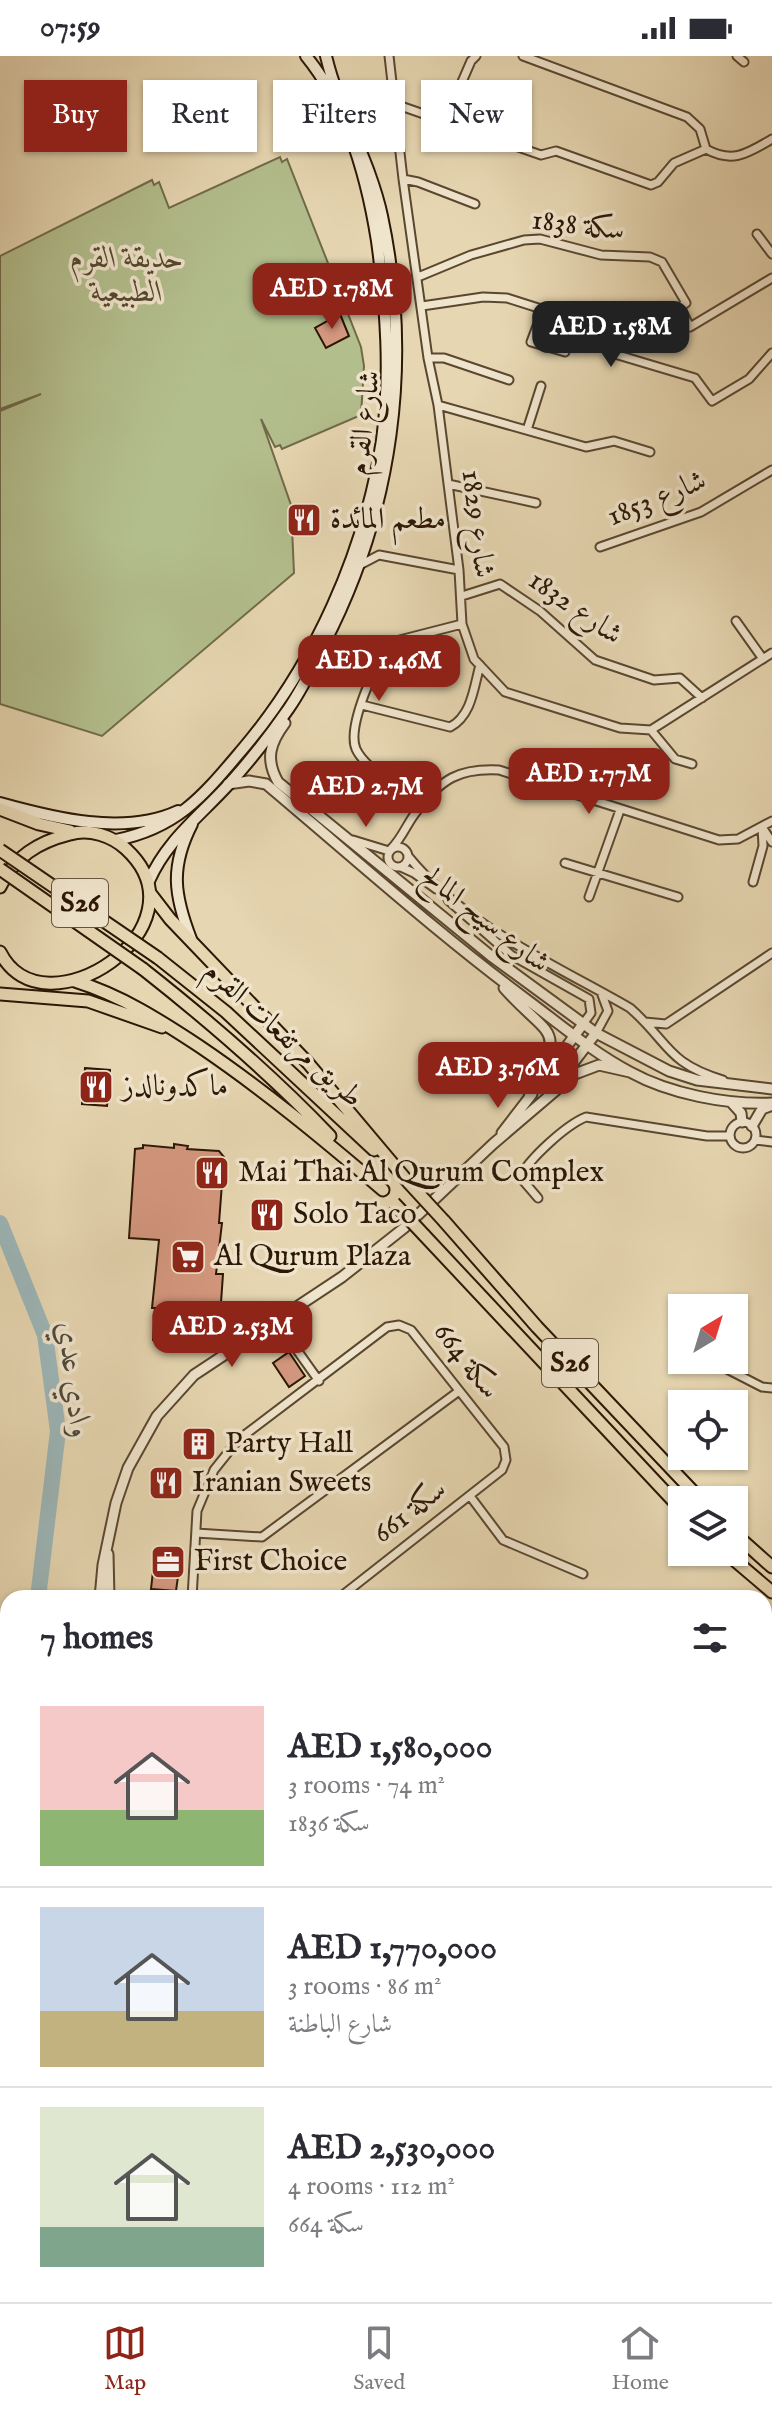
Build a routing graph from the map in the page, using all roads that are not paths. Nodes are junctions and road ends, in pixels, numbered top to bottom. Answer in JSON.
{"nodes":[{"id":1,"x":306,"y":56,"type":"edge"},
{"id":2,"x":326,"y":56,"type":"edge"},
{"id":3,"x":389,"y":56,"type":"edge"},
{"id":4,"x":476,"y":56,"type":"edge"},
{"id":5,"x":523,"y":56,"type":"edge"},
{"id":6,"x":737,"y":56,"type":"edge"},
{"id":7,"x":744,"y":62,"type":"dead end"},
{"id":8,"x":392,"y":80,"type":"edge"},
{"id":9,"x":463,"y":80,"type":"edge"},
{"id":10,"x":772,"y":139,"type":"edge"},
{"id":11,"x":706,"y":149,"type":"junction"},
{"id":12,"x":400,"y":152,"type":"edge"},
{"id":13,"x":532,"y":152,"type":"edge"},
{"id":14,"x":403,"y":179,"type":"junction"},
{"id":15,"x":475,"y":204,"type":"dead end"},
{"id":16,"x":757,"y":234,"type":"dead end"},
{"id":17,"x":772,"y":253,"type":"edge"},
{"id":18,"x":418,"y":277,"type":"junction"},
{"id":19,"x":772,"y":278,"type":"edge"},
{"id":20,"x":422,"y":306,"type":"junction"},
{"id":21,"x":543,"y":310,"type":"junction"},
{"id":22,"x":565,"y":352,"type":"dead end"},
{"id":23,"x":772,"y":353,"type":"edge"},
{"id":24,"x":428,"y":358,"type":"junction"},
{"id":25,"x":509,"y":380,"type":"dead end"},
{"id":26,"x":541,"y":386,"type":"dead end"},
{"id":27,"x":438,"y":405,"type":"junction"},
{"id":28,"x":527,"y":430,"type":"junction"},
{"id":29,"x":650,"y":452,"type":"dead end"},
{"id":30,"x":772,"y":470,"type":"edge"},
{"id":31,"x":448,"y":484,"type":"junction"},
{"id":32,"x":536,"y":503,"type":"dead end"},
{"id":33,"x":369,"y":534,"type":"junction"},
{"id":34,"x":600,"y":547,"type":"dead end"},
{"id":35,"x":379,"y":555,"type":"junction"},
{"id":36,"x":358,"y":566,"type":"junction"},
{"id":37,"x":459,"y":570,"type":"junction"},
{"id":38,"x":462,"y":596,"type":"junction"},
{"id":39,"x":736,"y":621,"type":"dead end"},
{"id":40,"x":462,"y":624,"type":"junction"},
{"id":41,"x":772,"y":653,"type":"edge"},
{"id":42,"x":763,"y":659,"type":"junction"},
{"id":43,"x":480,"y":665,"type":"junction"},
{"id":44,"x":298,"y":695,"type":"junction"},
{"id":45,"x":702,"y":698,"type":"junction"},
{"id":46,"x":362,"y":705,"type":"junction"},
{"id":47,"x":651,"y":730,"type":"junction"},
{"id":48,"x":692,"y":764,"type":"dead end"},
{"id":49,"x":228,"y":784,"type":"junction"},
{"id":50,"x":194,"y":804,"type":"junction"},
{"id":51,"x":422,"y":805,"type":"junction"},
{"id":52,"x":0,"y":806,"type":"edge"},
{"id":53,"x":620,"y":810,"type":"junction"},
{"id":54,"x":196,"y":816,"type":"junction"},
{"id":55,"x":772,"y":821,"type":"edge"},
{"id":56,"x":762,"y":827,"type":"junction"},
{"id":57,"x":335,"y":830,"type":"junction"},
{"id":58,"x":74,"y":832,"type":"junction"},
{"id":59,"x":403,"y":835,"type":"junction"},
{"id":60,"x":116,"y":840,"type":"junction"},
{"id":61,"x":772,"y":842,"type":"edge"},
{"id":62,"x":0,"y":850,"type":"edge"},
{"id":63,"x":390,"y":850,"type":"junction"},
{"id":64,"x":407,"y":853,"type":"junction"},
{"id":65,"x":565,"y":863,"type":"dead end"},
{"id":66,"x":401,"y":867,"type":"junction"},
{"id":67,"x":0,"y":869,"type":"edge"},
{"id":68,"x":597,"y":873,"type":"junction"},
{"id":69,"x":753,"y":882,"type":"dead end"},
{"id":70,"x":0,"y":887,"type":"edge"},
{"id":71,"x":150,"y":887,"type":"junction"},
{"id":72,"x":589,"y":897,"type":"dead end"},
{"id":73,"x":678,"y":897,"type":"dead end"},
{"id":74,"x":191,"y":941,"type":"junction"},
{"id":75,"x":0,"y":952,"type":"edge"},
{"id":76,"x":772,"y":953,"type":"edge"},
{"id":77,"x":489,"y":972,"type":"junction"},
{"id":78,"x":2,"y":973,"type":"dead end"},
{"id":79,"x":18,"y":973,"type":"junction"},
{"id":80,"x":74,"y":980,"type":"junction"},
{"id":81,"x":600,"y":991,"type":"junction"},
{"id":82,"x":0,"y":994,"type":"edge"},
{"id":83,"x":645,"y":1022,"type":"junction"},
{"id":84,"x":583,"y":1024,"type":"junction"},
{"id":85,"x":666,"y":1024,"type":"junction"},
{"id":86,"x":596,"y":1033,"type":"junction"},
{"id":87,"x":574,"y":1036,"type":"junction"},
{"id":88,"x":194,"y":1043,"type":"junction"},
{"id":89,"x":661,"y":1043,"type":"junction"},
{"id":90,"x":588,"y":1045,"type":"junction"},
{"id":91,"x":630,"y":1072,"type":"junction"},
{"id":92,"x":752,"y":1088,"type":"junction"},
{"id":93,"x":772,"y":1089,"type":"edge"},
{"id":94,"x":529,"y":1097,"type":"junction"},
{"id":95,"x":728,"y":1100,"type":"junction"},
{"id":96,"x":772,"y":1104,"type":"edge"},
{"id":97,"x":539,"y":1105,"type":"junction"},
{"id":98,"x":747,"y":1124,"type":"junction"},
{"id":99,"x":730,"y":1136,"type":"junction"},
{"id":100,"x":755,"y":1140,"type":"junction"},
{"id":101,"x":772,"y":1142,"type":"edge"},
{"id":102,"x":493,"y":1144,"type":"junction"},
{"id":103,"x":409,"y":1183,"type":"junction"},
{"id":104,"x":383,"y":1190,"type":"junction"},
{"id":105,"x":538,"y":1198,"type":"dead end"},
{"id":106,"x":277,"y":1322,"type":"junction"},
{"id":107,"x":737,"y":1374,"type":"edge"},
{"id":108,"x":319,"y":1381,"type":"junction"},
{"id":109,"x":772,"y":1388,"type":"edge"},
{"id":110,"x":459,"y":1391,"type":"junction"},
{"id":111,"x":506,"y":1460,"type":"joint"},
{"id":112,"x":688,"y":1486,"type":"edge"},
{"id":113,"x":668,"y":1495,"type":"edge"},
{"id":114,"x":470,"y":1496,"type":"junction"},
{"id":115,"x":196,"y":1533,"type":"junction"},
{"id":116,"x":748,"y":1546,"type":"edge"},
{"id":117,"x":107,"y":1550,"type":"junction"},
{"id":118,"x":741,"y":1566,"type":"edge"},
{"id":119,"x":772,"y":1567,"type":"edge"},
{"id":120,"x":583,"y":1574,"type":"dead end"},
{"id":121,"x":101,"y":1590,"type":"edge"},
{"id":122,"x":109,"y":1590,"type":"edge"},
{"id":123,"x":192,"y":1590,"type":"edge"},
{"id":124,"x":349,"y":1590,"type":"edge"},
{"id":125,"x":770,"y":1590,"type":"edge"}],
"edges":[{"from":1,"to":50,"type":"main road","name":"شارع القرم"},
{"from":2,"to":33,"type":"main road","name":"شارع القرم"},
{"from":3,"to":8,"type":"street","name":"1829 شارع"},
{"from":4,"to":9,"type":"street"},
{"from":5,"to":11,"type":"street"},
{"from":6,"to":7,"type":"street"},
{"from":10,"to":11,"type":"street"},
{"from":11,"to":13,"type":"street"},
{"from":12,"to":14,"type":"street","name":"1829 شارع"},
{"from":14,"to":15,"type":"street"},
{"from":14,"to":18,"type":"street","name":"1829 شارع"},
{"from":16,"to":17,"type":"street"},
{"from":18,"to":19,"type":"street","name":"1838 سكة"},
{"from":18,"to":20,"type":"street","name":"1829 شارع"},
{"from":20,"to":21,"type":"street"},
{"from":20,"to":24,"type":"street","name":"1829 شارع"},
{"from":21,"to":22,"type":"street"},
{"from":21,"to":23,"type":"street"},
{"from":24,"to":25,"type":"street"},
{"from":24,"to":27,"type":"street","name":"1829 شارع"},
{"from":26,"to":28,"type":"street"},
{"from":27,"to":28,"type":"street"},
{"from":27,"to":31,"type":"street","name":"1829 شارع"},
{"from":28,"to":29,"type":"street"},
{"from":30,"to":34,"type":"street","name":"شارع 1853"},
{"from":31,"to":32,"type":"street"},
{"from":31,"to":37,"type":"street","name":"1829 شارع"},
{"from":33,"to":35,"type":"street"},
{"from":33,"to":36,"type":"main road","name":"شارع القرم"},
{"from":35,"to":36,"type":"street"},
{"from":35,"to":37,"type":"street"},
{"from":36,"to":44,"type":"main road","name":"شارع القرم"},
{"from":37,"to":38,"type":"street","name":"1829 شارع"},
{"from":38,"to":40,"type":"street","name":"1829 شارع"},
{"from":38,"to":45,"type":"street","name":"1832 شارع"},
{"from":39,"to":42,"type":"street"},
{"from":40,"to":43,"type":"street","name":"1829 شارع"},
{"from":40,"to":46,"type":"street"},
{"from":41,"to":42,"type":"street"},
{"from":42,"to":45,"type":"street"},
{"from":43,"to":46,"type":"street"},
{"from":43,"to":47,"type":"street","name":"1829 شارع"},
{"from":44,"to":49,"type":"main road","name":"شارع القرم"},
{"from":44,"to":57,"type":"street","name":"شارع سيح المالح"},
{"from":45,"to":47,"type":"street"},
{"from":46,"to":51,"type":"street"},
{"from":47,"to":48,"type":"street"},
{"from":49,"to":54,"type":"main road","name":"شارع القرم"},
{"from":49,"to":77,"type":"street","name":"شارع سيح المالح"},
{"from":50,"to":52,"type":"main road"},
{"from":50,"to":60,"type":"main road","name":"شارع القرم"},
{"from":51,"to":53,"type":"street"},
{"from":51,"to":59,"type":"street"},
{"from":52,"to":58,"type":"main road"},
{"from":53,"to":56,"type":"street"},
{"from":53,"to":68,"type":"street"},
{"from":54,"to":71,"type":"main road","name":"شارع القرم"},
{"from":54,"to":74,"type":"main road"},
{"from":55,"to":56,"type":"street"},
{"from":56,"to":61,"type":"street"},
{"from":56,"to":69,"type":"street"},
{"from":57,"to":63,"type":"street"},
{"from":57,"to":84,"type":"street","name":"شارع سيح المالح"},
{"from":58,"to":60,"type":"main road"},
{"from":58,"to":70,"type":"main road"},
{"from":59,"to":63,"type":"street"},
{"from":59,"to":64,"type":"street"},
{"from":60,"to":71,"type":"main road"},
{"from":62,"to":103,"type":"main road","name":"طريق مرتفعات القرم","number":"S26","bridge":true},
{"from":63,"to":64,"type":"street"},
{"from":63,"to":66,"type":"street"},
{"from":64,"to":66,"type":"street"},
{"from":64,"to":81,"type":"street"},
{"from":65,"to":68,"type":"street"},
{"from":66,"to":84,"type":"street"},
{"from":67,"to":104,"type":"main road","name":"طريق مرتفعات القرم","number":"S26","bridge":true},
{"from":68,"to":72,"type":"street"},
{"from":68,"to":73,"type":"street"},
{"from":71,"to":74,"type":"main road"},
{"from":71,"to":80,"type":"main road"},
{"from":74,"to":103,"type":"main road"},
{"from":75,"to":79,"type":"main road"},
{"from":76,"to":85,"type":"street"},
{"from":77,"to":87,"type":"street","name":"شارع سيح المالح"},
{"from":77,"to":94,"type":"street"},
{"from":78,"to":79,"type":"main road"},
{"from":79,"to":80,"type":"main road"},
{"from":80,"to":88,"type":"main road"},
{"from":81,"to":83,"type":"street"},
{"from":81,"to":86,"type":"street"},
{"from":82,"to":88,"type":"main road"},
{"from":83,"to":85,"type":"street"},
{"from":83,"to":89,"type":"street"},
{"from":84,"to":86,"type":"street","name":"شارع سيح المالح"},
{"from":84,"to":87,"type":"street"},
{"from":85,"to":89,"type":"street"},
{"from":86,"to":90,"type":"street"},
{"from":86,"to":92,"type":"street","name":"شارع سيح المالح"},
{"from":87,"to":90,"type":"street","name":"شارع سيح المالح"},
{"from":87,"to":94,"type":"street"},
{"from":88,"to":104,"type":"main road"},
{"from":89,"to":92,"type":"street"},
{"from":90,"to":91,"type":"street","name":"شارع سيح المالح"},
{"from":90,"to":97,"type":"street"},
{"from":91,"to":95,"type":"street","name":"شارع سيح المالح"},
{"from":91,"to":97,"type":"street"},
{"from":92,"to":93,"type":"street","name":"شارع سيح المالح"},
{"from":94,"to":102,"type":"street"},
{"from":95,"to":96,"type":"street","name":"شارع سيح المالح"},
{"from":95,"to":98,"type":"street"},
{"from":96,"to":98,"type":"street"},
{"from":97,"to":102,"type":"street"},
{"from":98,"to":99,"type":"street"},
{"from":98,"to":100,"type":"street"},
{"from":99,"to":100,"type":"street"},
{"from":99,"to":105,"type":"street"},
{"from":100,"to":101,"type":"street"},
{"from":102,"to":106,"type":"street"},
{"from":103,"to":112,"type":"main road","name":"طريق مرتفعات القرم","number":"S26","bridge":true},
{"from":104,"to":113,"type":"main road","name":"طريق مرتفعات القرم","number":"S26","bridge":true},
{"from":106,"to":108,"type":"street"},
{"from":106,"to":117,"type":"street"},
{"from":107,"to":109,"type":"street"},
{"from":108,"to":110,"type":"street","name":"سكة 664"},
{"from":108,"to":115,"type":"street","name":"سكة 664"},
{"from":110,"to":111,"type":"street","name":"سكة 664"},
{"from":110,"to":115,"type":"street"},
{"from":111,"to":114,"type":"street","name":"سكة 661"},
{"from":114,"to":120,"type":"street"},
{"from":114,"to":124,"type":"street","name":"سكة 661"},
{"from":115,"to":123,"type":"street","name":"سكة 664"},
{"from":116,"to":119,"type":"main road"},
{"from":117,"to":121,"type":"street"},
{"from":117,"to":122,"type":"street"},
{"from":118,"to":125,"type":"main road"}]}
